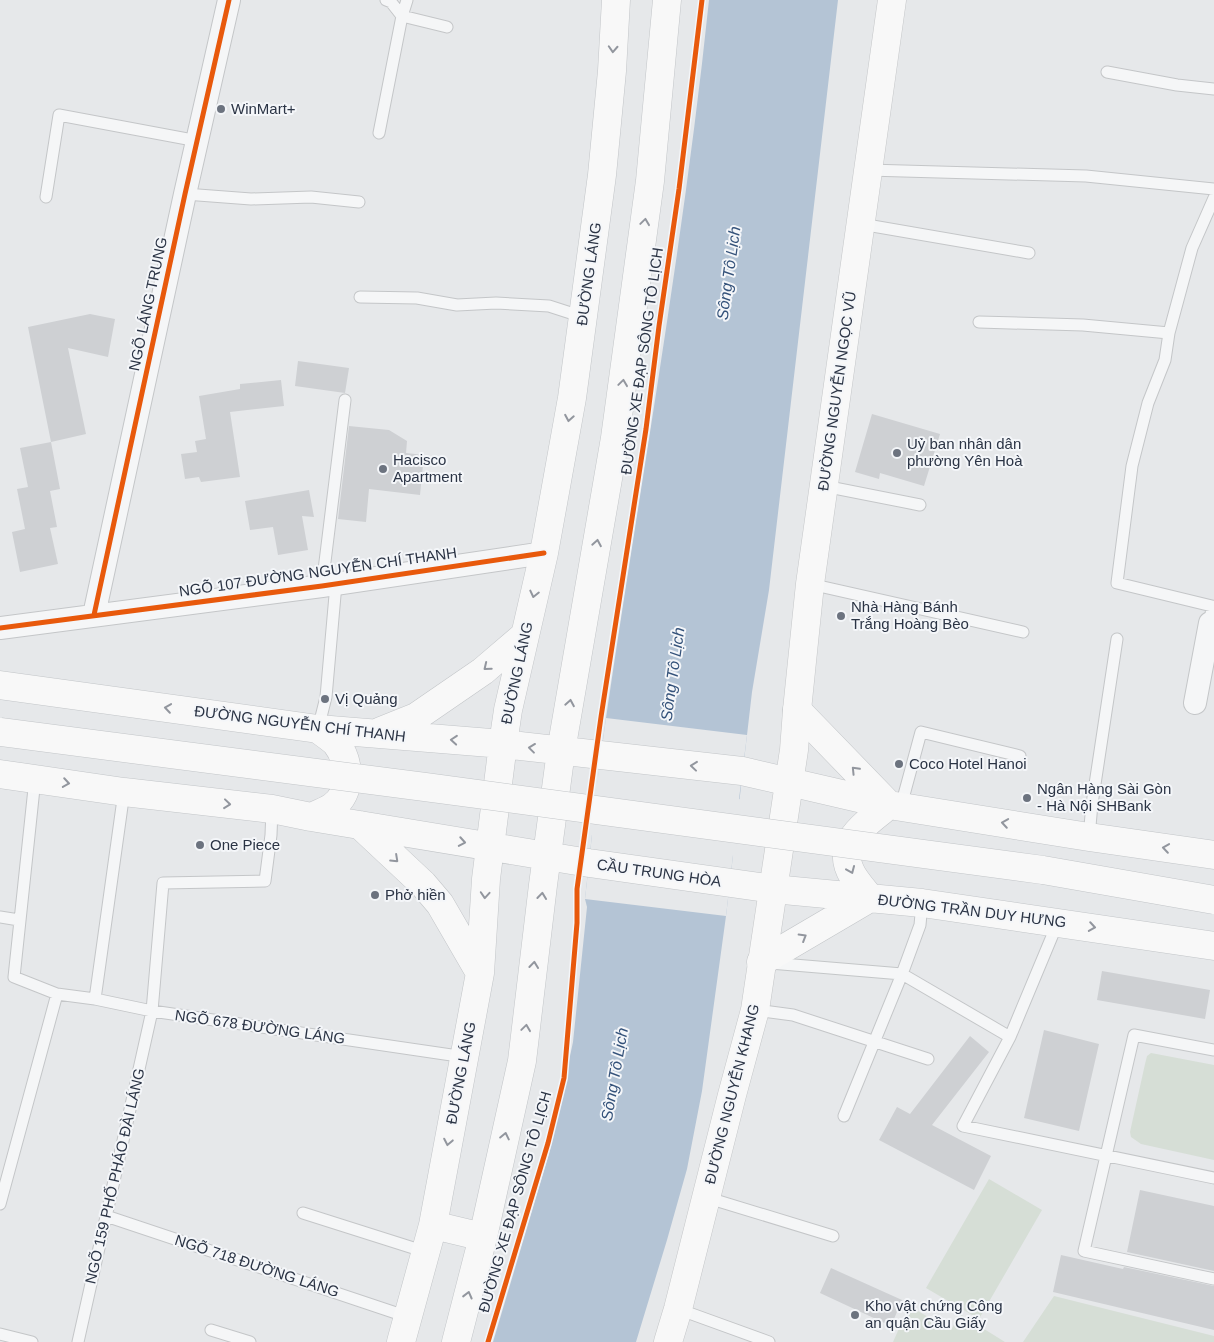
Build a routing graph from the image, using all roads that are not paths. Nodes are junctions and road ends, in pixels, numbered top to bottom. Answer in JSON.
{"nodes":[{"id":1,"x":229,"y":0,"type":"edge"},
{"id":2,"x":386,"y":0,"type":"edge"},
{"id":3,"x":407,"y":0,"type":"edge"},
{"id":4,"x":616,"y":0,"type":"edge"},
{"id":5,"x":668,"y":0,"type":"edge"},
{"id":6,"x":892,"y":0,"type":"edge"},
{"id":7,"x":402,"y":16,"type":"junction"},
{"id":8,"x":447,"y":27,"type":"dead end"},
{"id":9,"x":1107,"y":72,"type":"dead end"},
{"id":10,"x":1214,"y":89,"type":"edge"},
{"id":11,"x":379,"y":133,"type":"dead end"},
{"id":12,"x":198,"y":141,"type":"junction"},
{"id":13,"x":868,"y":170,"type":"junction"},
{"id":14,"x":1214,"y":189,"type":"edge"},
{"id":15,"x":185,"y":194,"type":"junction"},
{"id":16,"x":46,"y":197,"type":"dead end"},
{"id":17,"x":1214,"y":198,"type":"edge"},
{"id":18,"x":359,"y":202,"type":"dead end"},
{"id":19,"x":861,"y":224,"type":"junction"},
{"id":20,"x":1029,"y":253,"type":"dead end"},
{"id":21,"x":360,"y":296,"type":"dead end"},
{"id":22,"x":583,"y":316,"type":"junction"},
{"id":23,"x":979,"y":322,"type":"dead end"},
{"id":24,"x":1169,"y":333,"type":"junction"},
{"id":25,"x":345,"y":400,"type":"dead end"},
{"id":26,"x":824,"y":486,"type":"junction"},
{"id":27,"x":920,"y":505,"type":"dead end"},
{"id":28,"x":544,"y":553,"type":"junction"},
{"id":29,"x":810,"y":584,"type":"junction"},
{"id":30,"x":329,"y":585,"type":"junction"},
{"id":31,"x":94,"y":615,"type":"junction"},
{"id":32,"x":1212,"y":624,"type":"edge"},
{"id":33,"x":0,"y":628,"type":"edge"},
{"id":34,"x":1023,"y":632,"type":"dead end"},
{"id":35,"x":525,"y":636,"type":"junction"},
{"id":36,"x":1116,"y":639,"type":"dead end"},
{"id":37,"x":0,"y":685,"type":"edge"},
{"id":38,"x":1195,"y":703,"type":"dead end"},
{"id":39,"x":796,"y":710,"type":"junction"},
{"id":40,"x":318,"y":728,"type":"junction"},
{"id":41,"x":0,"y":732,"type":"edge"},
{"id":42,"x":373,"y":734,"type":"junction"},
{"id":43,"x":502,"y":744,"type":"junction"},
{"id":44,"x":561,"y":751,"type":"junction"},
{"id":45,"x":1020,"y":756,"type":"dead end"},
{"id":46,"x":0,"y":774,"type":"edge"},
{"id":47,"x":35,"y":779,"type":"junction"},
{"id":48,"x":788,"y":782,"type":"junction"},
{"id":49,"x":124,"y":792,"type":"junction"},
{"id":50,"x":895,"y":806,"type":"junction"},
{"id":51,"x":272,"y":809,"type":"junction"},
{"id":52,"x":311,"y":817,"type":"junction"},
{"id":53,"x":360,"y":825,"type":"junction"},
{"id":54,"x":1089,"y":837,"type":"junction"},
{"id":55,"x":491,"y":847,"type":"junction"},
{"id":56,"x":1214,"y":855,"type":"edge"},
{"id":57,"x":547,"y":856,"type":"junction"},
{"id":58,"x":730,"y":883,"type":"joint"},
{"id":59,"x":773,"y":889,"type":"junction"},
{"id":60,"x":870,"y":898,"type":"junction"},
{"id":61,"x":1214,"y":900,"type":"edge"},
{"id":62,"x":922,"y":903,"type":"junction"},
{"id":63,"x":0,"y":917,"type":"edge"},
{"id":64,"x":19,"y":920,"type":"junction"},
{"id":65,"x":1058,"y":922,"type":"junction"},
{"id":66,"x":1214,"y":946,"type":"edge"},
{"id":67,"x":761,"y":962,"type":"junction"},
{"id":68,"x":480,"y":973,"type":"junction"},
{"id":69,"x":902,"y":974,"type":"junction"},
{"id":70,"x":57,"y":994,"type":"junction"},
{"id":71,"x":95,"y":999,"type":"junction"},
{"id":72,"x":755,"y":1010,"type":"junction"},
{"id":73,"x":152,"y":1011,"type":"junction"},
{"id":74,"x":1010,"y":1037,"type":"junction"},
{"id":75,"x":874,"y":1041,"type":"junction"},
{"id":76,"x":1214,"y":1050,"type":"edge"},
{"id":77,"x":465,"y":1057,"type":"junction"},
{"id":78,"x":928,"y":1058,"type":"dead end"},
{"id":79,"x":844,"y":1116,"type":"dead end"},
{"id":80,"x":1106,"y":1155,"type":"junction"},
{"id":81,"x":1214,"y":1178,"type":"edge"},
{"id":82,"x":705,"y":1197,"type":"junction"},
{"id":83,"x":0,"y":1204,"type":"edge"},
{"id":84,"x":303,"y":1213,"type":"dead end"},
{"id":85,"x":106,"y":1216,"type":"junction"},
{"id":86,"x":432,"y":1225,"type":"junction"},
{"id":87,"x":833,"y":1236,"type":"dead end"},
{"id":88,"x":483,"y":1238,"type":"junction"},
{"id":89,"x":426,"y":1252,"type":"junction"},
{"id":90,"x":1214,"y":1279,"type":"edge"},
{"id":91,"x":678,"y":1309,"type":"junction"},
{"id":92,"x":404,"y":1329,"type":"edge"},
{"id":93,"x":211,"y":1330,"type":"dead end"},
{"id":94,"x":0,"y":1334,"type":"edge"},
{"id":95,"x":32,"y":1342,"type":"edge"},
{"id":96,"x":78,"y":1342,"type":"edge"},
{"id":97,"x":250,"y":1342,"type":"edge"},
{"id":98,"x":456,"y":1342,"type":"edge"},
{"id":99,"x":668,"y":1342,"type":"edge"},
{"id":100,"x":768,"y":1342,"type":"edge"}],
"edges":[{"from":1,"to":12,"type":"street","name":"NGÕ LÁNG TRUNG"},
{"from":2,"to":7,"type":"lane"},
{"from":3,"to":7,"type":"lane"},
{"from":4,"to":22,"type":"main road","name":"ĐƯỜNG LÁNG","one_way":true},
{"from":44,"to":5,"type":"main road","one_way":true},
{"from":6,"to":13,"type":"main road","name":"ĐƯỜNG NGUYỄN NGỌC VŨ"},
{"from":7,"to":8,"type":"lane"},
{"from":7,"to":11,"type":"lane"},
{"from":9,"to":10,"type":"lane"},
{"from":12,"to":15,"type":"street","name":"NGÕ LÁNG TRUNG"},
{"from":12,"to":16,"type":"lane"},
{"from":13,"to":14,"type":"lane"},
{"from":13,"to":19,"type":"main road","name":"ĐƯỜNG NGUYỄN NGỌC VŨ"},
{"from":15,"to":18,"type":"lane"},
{"from":15,"to":31,"type":"street","name":"NGÕ LÁNG TRUNG"},
{"from":17,"to":24,"type":"lane"},
{"from":19,"to":20,"type":"lane"},
{"from":19,"to":26,"type":"main road","name":"ĐƯỜNG NGUYỄN NGỌC VŨ"},
{"from":21,"to":22,"type":"lane"},
{"from":22,"to":28,"type":"main road","name":"ĐƯỜNG LÁNG","one_way":true},
{"from":23,"to":24,"type":"lane"},
{"from":24,"to":32,"type":"lane"},
{"from":25,"to":30,"type":"lane"},
{"from":26,"to":27,"type":"lane"},
{"from":26,"to":29,"type":"main road","name":"ĐƯỜNG NGUYỄN NGỌC VŨ"},
{"from":28,"to":30,"type":"street","name":"NGÕ 107 ĐƯỜNG NGUYỄN CHÍ THANH"},
{"from":28,"to":35,"type":"main road","name":"ĐƯỜNG LÁNG","one_way":true},
{"from":29,"to":34,"type":"lane"},
{"from":29,"to":39,"type":"main road","name":"ĐƯỜNG NGUYỄN NGỌC VŨ"},
{"from":30,"to":31,"type":"street","name":"NGÕ 107 ĐƯỜNG NGUYỄN CHÍ THANH"},
{"from":30,"to":40,"type":"lane"},
{"from":31,"to":33,"type":"street","name":"NGÕ 107 ĐƯỜNG NGUYỄN CHÍ THANH"},
{"from":32,"to":38,"type":"street"},
{"from":35,"to":42,"type":"main road","one_way":true},
{"from":35,"to":43,"type":"main road","name":"ĐƯỜNG LÁNG"},
{"from":36,"to":54,"type":"lane"},
{"from":40,"to":37,"type":"main road","name":"ĐƯỜNG NGUYỄN CHÍ THANH","one_way":true},
{"from":39,"to":48,"type":"main road","name":"ĐƯỜNG NGUYỄN NGỌC VŨ"},
{"from":50,"to":39,"type":"main road","one_way":true},
{"from":40,"to":42,"type":"main road","name":"ĐƯỜNG NGUYỄN CHÍ THANH"},
{"from":40,"to":52,"type":"main road"},
{"from":41,"to":61,"type":"main road","bridge":true},
{"from":43,"to":42,"type":"main road","name":"ĐƯỜNG NGUYỄN CHÍ THANH","one_way":true},
{"from":44,"to":43,"type":"main road","name":"ĐƯỜNG NGUYỄN CHÍ THANH","one_way":true},
{"from":43,"to":55,"type":"main road","name":"ĐƯỜNG LÁNG"},
{"from":48,"to":44,"type":"main road","name":"ĐƯỜNG NGUYỄN CHÍ THANH","one_way":true},
{"from":44,"to":57,"type":"main road"},
{"from":45,"to":50,"type":"lane"},
{"from":46,"to":47,"type":"main road"},
{"from":47,"to":49,"type":"main road","one_way":true},
{"from":47,"to":64,"type":"lane"},
{"from":48,"to":50,"type":"main road"},
{"from":48,"to":59,"type":"main road","name":"ĐƯỜNG NGUYỄN KHANG"},
{"from":49,"to":51,"type":"main road","one_way":true},
{"from":49,"to":71,"type":"lane"},
{"from":54,"to":50,"type":"main road","one_way":true},
{"from":50,"to":60,"type":"main road","one_way":true},
{"from":51,"to":52,"type":"main road"},
{"from":51,"to":73,"type":"lane","name":"NGÕ 159 PHỐ PHÁO ĐÀI LÁNG"},
{"from":52,"to":53,"type":"main road"},
{"from":53,"to":55,"type":"main road","one_way":true},
{"from":53,"to":68,"type":"main road","one_way":true},
{"from":56,"to":54,"type":"main road","one_way":true},
{"from":55,"to":57,"type":"main road"},
{"from":55,"to":68,"type":"main road","name":"ĐƯỜNG LÁNG","one_way":true},
{"from":57,"to":58,"type":"main road","name":"CẦU TRUNG HÒA"},
{"from":88,"to":57,"type":"main road","one_way":true},
{"from":58,"to":59,"type":"main road","name":"ĐƯỜNG TRẦN DUY HƯNG"},
{"from":59,"to":60,"type":"main road","name":"ĐƯỜNG TRẦN DUY HƯNG"},
{"from":59,"to":67,"type":"main road","name":"ĐƯỜNG NGUYỄN KHANG"},
{"from":60,"to":62,"type":"main road","name":"ĐƯỜNG TRẦN DUY HƯNG"},
{"from":67,"to":60,"type":"main road","one_way":true},
{"from":62,"to":65,"type":"main road","name":"ĐƯỜNG TRẦN DUY HƯNG"},
{"from":62,"to":69,"type":"lane"},
{"from":63,"to":64,"type":"lane"},
{"from":64,"to":70,"type":"lane","name":"NGÕ 678 ĐƯỜNG LÁNG"},
{"from":65,"to":66,"type":"main road","name":"ĐƯỜNG TRẦN DUY HƯNG","one_way":true},
{"from":65,"to":74,"type":"lane"},
{"from":67,"to":69,"type":"lane"},
{"from":67,"to":72,"type":"main road","name":"ĐƯỜNG NGUYỄN KHANG"},
{"from":68,"to":77,"type":"main road","name":"ĐƯỜNG LÁNG"},
{"from":69,"to":74,"type":"lane"},
{"from":69,"to":75,"type":"lane"},
{"from":70,"to":71,"type":"lane","name":"NGÕ 678 ĐƯỜNG LÁNG"},
{"from":70,"to":83,"type":"lane"},
{"from":71,"to":73,"type":"lane","name":"NGÕ 678 ĐƯỜNG LÁNG"},
{"from":72,"to":75,"type":"lane"},
{"from":72,"to":82,"type":"main road","name":"ĐƯỜNG NGUYỄN KHANG"},
{"from":73,"to":77,"type":"lane","name":"NGÕ 678 ĐƯỜNG LÁNG"},
{"from":73,"to":85,"type":"lane","name":"NGÕ 159 PHỐ PHÁO ĐÀI LÁNG"},
{"from":74,"to":80,"type":"lane"},
{"from":75,"to":78,"type":"lane"},
{"from":75,"to":79,"type":"lane"},
{"from":76,"to":80,"type":"lane"},
{"from":77,"to":86,"type":"main road","name":"ĐƯỜNG LÁNG","one_way":true},
{"from":80,"to":81,"type":"lane"},
{"from":80,"to":90,"type":"lane"},
{"from":82,"to":87,"type":"lane"},
{"from":82,"to":91,"type":"main road","name":"ĐƯỜNG NGUYỄN KHANG"},
{"from":84,"to":89,"type":"lane"},
{"from":85,"to":92,"type":"lane","name":"NGÕ 718 ĐƯỜNG LÁNG"},
{"from":85,"to":96,"type":"lane","name":"NGÕ 159 PHỐ PHÁO ĐÀI LÁNG"},
{"from":86,"to":88,"type":"main road"},
{"from":86,"to":89,"type":"main road","name":"ĐƯỜNG LÁNG"},
{"from":98,"to":88,"type":"main road","one_way":true},
{"from":89,"to":92,"type":"main road","name":"ĐƯỜNG LÁNG"},
{"from":91,"to":99,"type":"main road","name":"ĐƯỜNG NGUYỄN KHANG"},
{"from":91,"to":100,"type":"lane"},
{"from":93,"to":97,"type":"lane"},
{"from":94,"to":95,"type":"lane"}]}
